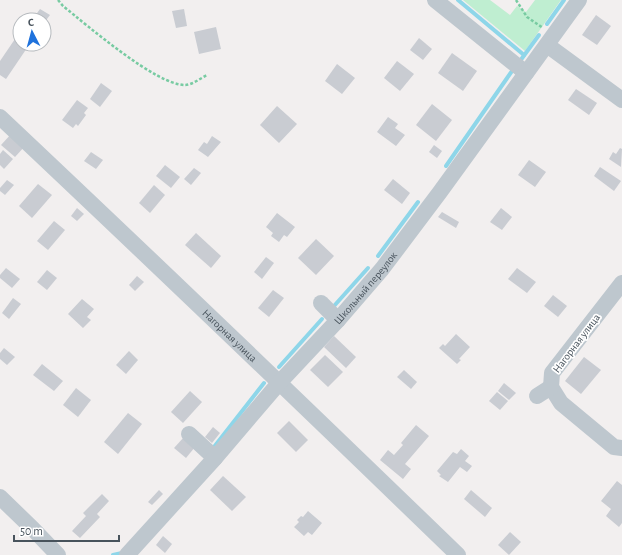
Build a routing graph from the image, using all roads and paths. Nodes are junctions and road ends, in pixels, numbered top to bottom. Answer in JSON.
{"nodes":[{"id":1,"x":58,"y":0,"type":"edge"},
{"id":2,"x":435,"y":0,"type":"edge"},
{"id":3,"x":516,"y":0,"type":"edge"},
{"id":4,"x":580,"y":0,"type":"edge"},
{"id":5,"x":550,"y":40,"type":"junction"},
{"id":6,"x":526,"y":73,"type":"junction"},
{"id":7,"x":207,"y":75,"type":"dead end"},
{"id":8,"x":622,"y":100,"type":"edge"},
{"id":9,"x":0,"y":117,"type":"edge"},
{"id":10,"x":622,"y":283,"type":"edge"},
{"id":11,"x":321,"y":303,"type":"dead end"},
{"id":12,"x":338,"y":320,"type":"junction"},
{"id":13,"x":279,"y":383,"type":"junction"},
{"id":14,"x":551,"y":388,"type":"junction"},
{"id":15,"x":537,"y":396,"type":"dead end"},
{"id":16,"x":189,"y":434,"type":"dead end"},
{"id":17,"x":622,"y":448,"type":"edge"},
{"id":18,"x":215,"y":458,"type":"junction"},
{"id":19,"x":0,"y":497,"type":"edge"},
{"id":20,"x":58,"y":555,"type":"edge"},
{"id":21,"x":127,"y":555,"type":"edge"},
{"id":22,"x":458,"y":555,"type":"edge"}],
"edges":[{"from":1,"to":7,"type":"path"},
{"from":2,"to":6,"type":"street"},
{"from":3,"to":5,"type":"path"},
{"from":4,"to":5,"type":"street","name":"Школьный переулок"},
{"from":5,"to":6,"type":"street","name":"Школьный переулок"},
{"from":5,"to":8,"type":"street"},
{"from":6,"to":12,"type":"street","name":"Школьный переулок"},
{"from":9,"to":13,"type":"street","name":"Нагорная улица"},
{"from":10,"to":14,"type":"street","name":"Нагорная улица"},
{"from":11,"to":12,"type":"street"},
{"from":12,"to":13,"type":"street","name":"Школьный переулок"},
{"from":13,"to":18,"type":"street","name":"Школьный переулок"},
{"from":13,"to":22,"type":"street","name":"Нагорная улица"},
{"from":14,"to":15,"type":"street"},
{"from":14,"to":17,"type":"street","name":"Нагорная улица"},
{"from":16,"to":18,"type":"street"},
{"from":18,"to":21,"type":"street","name":"Школьный переулок"},
{"from":19,"to":20,"type":"street"}]}
